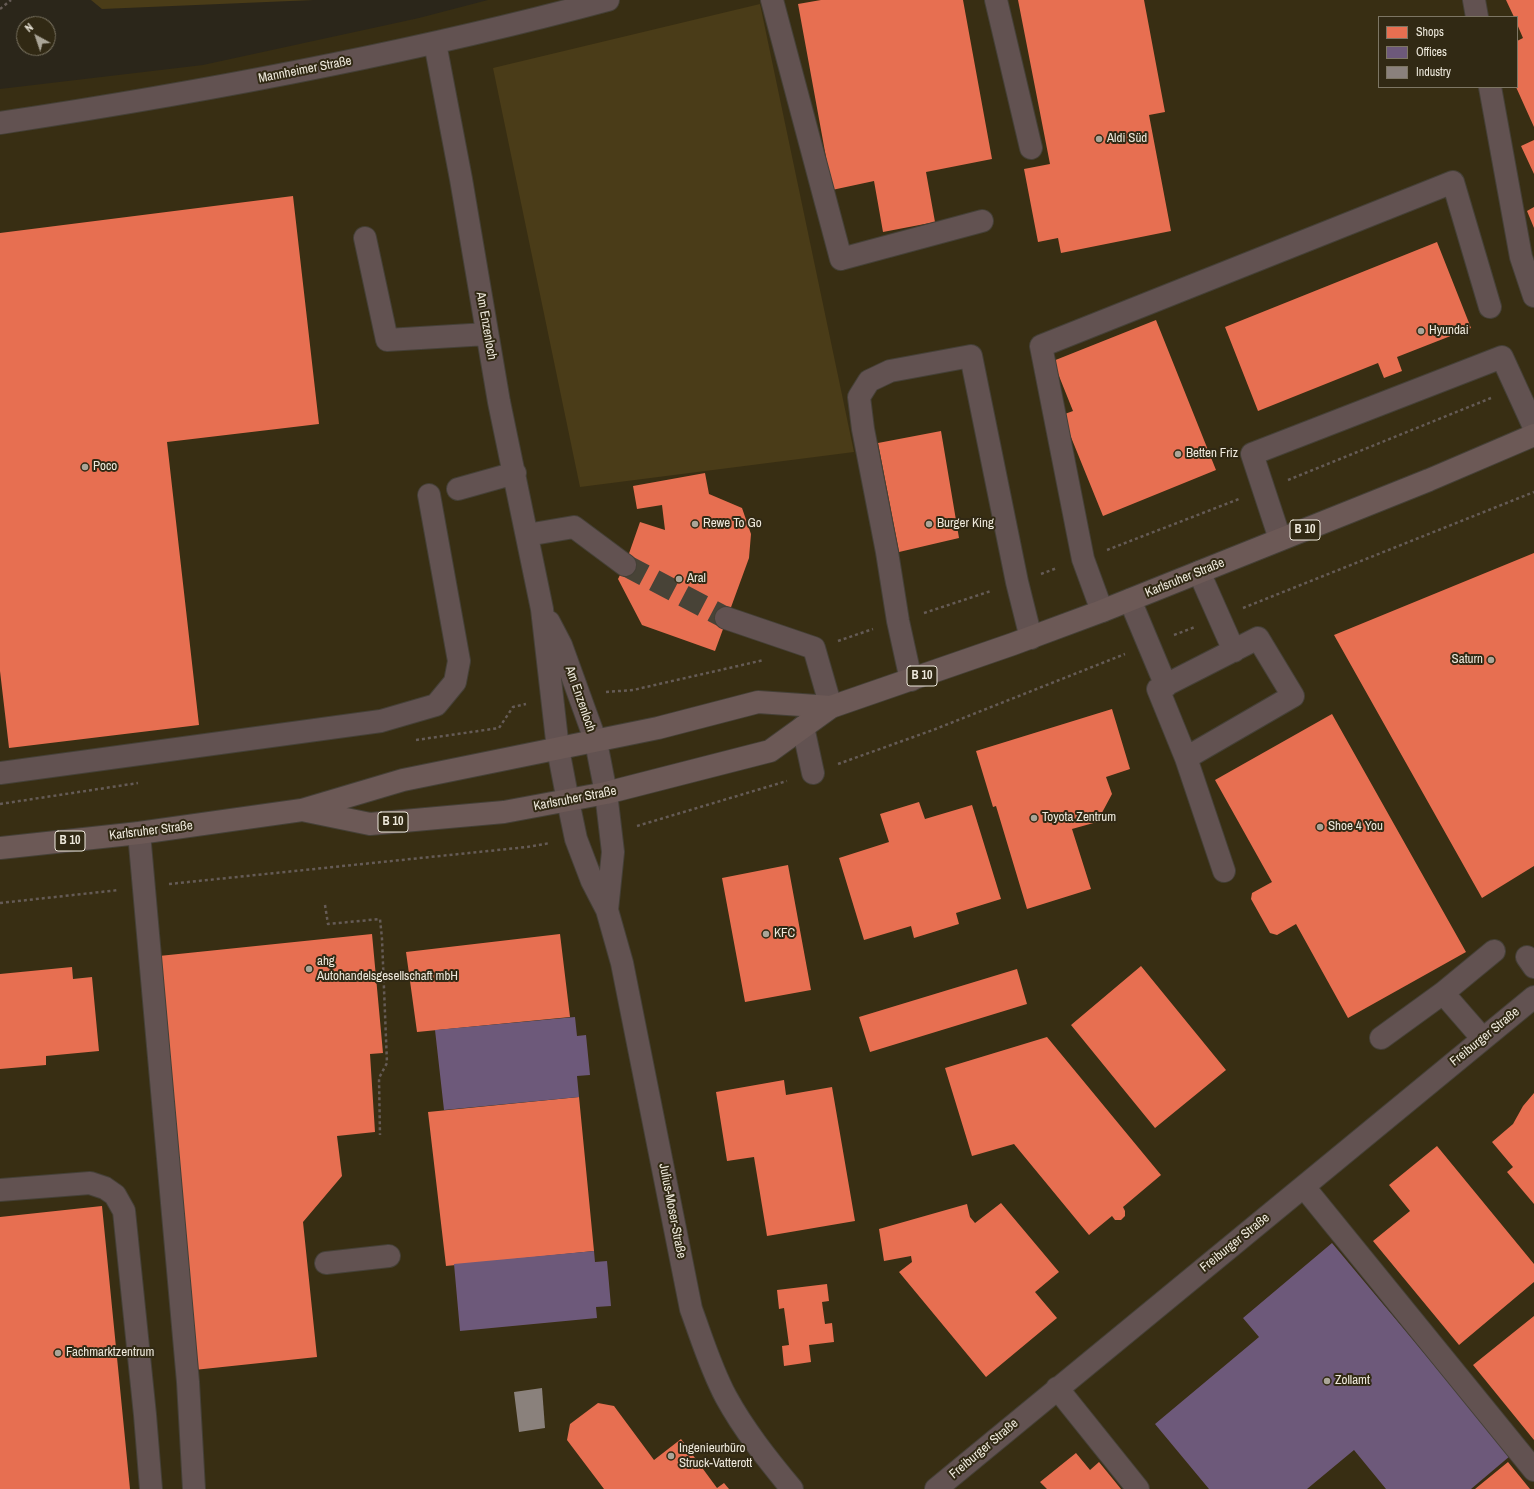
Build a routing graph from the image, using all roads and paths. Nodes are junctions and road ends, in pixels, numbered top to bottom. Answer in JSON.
{"nodes":[{"id":1,"x":12,"y":0,"type":"edge"},
{"id":2,"x":608,"y":0,"type":"edge"},
{"id":3,"x":772,"y":0,"type":"edge"},
{"id":4,"x":996,"y":0,"type":"edge"},
{"id":5,"x":1474,"y":0,"type":"edge"},
{"id":6,"x":0,"y":9,"type":"edge"},
{"id":7,"x":1477,"y":16,"type":"edge"},
{"id":8,"x":435,"y":42,"type":"junction"},
{"id":9,"x":1490,"y":88,"type":"edge"},
{"id":10,"x":0,"y":123,"type":"edge"},
{"id":11,"x":1031,"y":148,"type":"dead end"},
{"id":12,"x":982,"y":221,"type":"dead end"},
{"id":13,"x":365,"y":238,"type":"dead end"},
{"id":14,"x":1528,"y":255,"type":"edge"},
{"id":15,"x":1534,"y":296,"type":"edge"},
{"id":16,"x":1490,"y":307,"type":"dead end"},
{"id":17,"x":487,"y":334,"type":"junction"},
{"id":18,"x":1534,"y":426,"type":"edge"},
{"id":19,"x":1534,"y":435,"type":"edge"},
{"id":20,"x":515,"y":473,"type":"junction"},
{"id":21,"x":458,"y":489,"type":"dead end"},
{"id":22,"x":428,"y":495,"type":"dead end"},
{"id":23,"x":527,"y":535,"type":"junction"},
{"id":24,"x":1280,"y":540,"type":"junction"},
{"id":25,"x":625,"y":565,"type":"tunnel mouth"},
{"id":26,"x":1199,"y":572,"type":"junction"},
{"id":27,"x":1130,"y":600,"type":"junction"},
{"id":28,"x":542,"y":609,"type":"junction"},
{"id":29,"x":1102,"y":611,"type":"junction"},
{"id":30,"x":726,"y":618,"type":"tunnel mouth"},
{"id":31,"x":1031,"y":638,"type":"junction"},
{"id":32,"x":1234,"y":651,"type":"junction"},
{"id":33,"x":911,"y":680,"type":"junction"},
{"id":34,"x":1166,"y":686,"type":"junction"},
{"id":35,"x":831,"y":707,"type":"junction"},
{"id":36,"x":803,"y":727,"type":"junction"},
{"id":37,"x":596,"y":742,"type":"junction"},
{"id":38,"x":558,"y":749,"type":"junction"},
{"id":39,"x":1186,"y":758,"type":"junction"},
{"id":40,"x":0,"y":773,"type":"edge"},
{"id":41,"x":813,"y":773,"type":"dead end"},
{"id":42,"x":606,"y":793,"type":"junction"},
{"id":43,"x":568,"y":801,"type":"junction"},
{"id":44,"x":302,"y":810,"type":"junction"},
{"id":45,"x":139,"y":834,"type":"junction"},
{"id":46,"x":0,"y":848,"type":"edge"},
{"id":47,"x":1224,"y":871,"type":"dead end"},
{"id":48,"x":325,"y":905,"type":"dead end"},
{"id":49,"x":607,"y":910,"type":"junction"},
{"id":50,"x":1494,"y":951,"type":"dead end"},
{"id":51,"x":1443,"y":993,"type":"junction"},
{"id":52,"x":1534,"y":997,"type":"edge"},
{"id":53,"x":1381,"y":1038,"type":"dead end"},
{"id":54,"x":1483,"y":1039,"type":"junction"},
{"id":55,"x":380,"y":1135,"type":"dead end"},
{"id":56,"x":1304,"y":1187,"type":"junction"},
{"id":57,"x":0,"y":1190,"type":"edge"},
{"id":58,"x":389,"y":1256,"type":"dead end"},
{"id":59,"x":326,"y":1263,"type":"dead end"},
{"id":60,"x":1057,"y":1388,"type":"junction"},
{"id":61,"x":1534,"y":1470,"type":"edge"},
{"id":62,"x":946,"y":1486,"type":"edge"},
{"id":63,"x":150,"y":1489,"type":"edge"},
{"id":64,"x":194,"y":1489,"type":"edge"},
{"id":65,"x":792,"y":1489,"type":"edge"},
{"id":66,"x":1138,"y":1489,"type":"edge"}],
"edges":[{"from":1,"to":6,"type":"path"},
{"from":2,"to":8,"type":"street","name":"Mannheimer Straße"},
{"from":3,"to":12,"type":"street"},
{"from":4,"to":11,"type":"street"},
{"from":5,"to":7,"type":"street"},
{"from":8,"to":10,"type":"street","name":"Mannheimer Straße"},
{"from":8,"to":17,"type":"street","name":"Am Enzenloch"},
{"from":9,"to":14,"type":"street"},
{"from":13,"to":17,"type":"street"},
{"from":14,"to":15,"type":"street"},
{"from":16,"to":29,"type":"street"},
{"from":17,"to":20,"type":"street","name":"Am Enzenloch"},
{"from":18,"to":24,"type":"street"},
{"from":19,"to":24,"type":"main road","name":"Karlsruher Straße","number":"B 10"},
{"from":20,"to":21,"type":"street"},
{"from":20,"to":23,"type":"street","name":"Am Enzenloch"},
{"from":22,"to":40,"type":"street"},
{"from":23,"to":25,"type":"street"},
{"from":23,"to":28,"type":"street","name":"Am Enzenloch"},
{"from":24,"to":26,"type":"main road","name":"Karlsruher Straße","number":"B 10"},
{"from":26,"to":27,"type":"main road","name":"Karlsruher Straße","number":"B 10"},
{"from":26,"to":32,"type":"street"},
{"from":27,"to":29,"type":"main road","name":"Karlsruher Straße","number":"B 10"},
{"from":27,"to":34,"type":"street"},
{"from":28,"to":37,"type":"street","name":"Am Enzenloch"},
{"from":28,"to":38,"type":"street","name":"Am Enzenloch"},
{"from":29,"to":31,"type":"main road","name":"Karlsruher Straße","number":"B 10"},
{"from":30,"to":35,"type":"street"},
{"from":31,"to":33,"type":"main road","name":"Karlsruher Straße","number":"B 10"},
{"from":31,"to":33,"type":"street"},
{"from":32,"to":34,"type":"street"},
{"from":32,"to":39,"type":"street"},
{"from":33,"to":35,"type":"main road","name":"Karlsruher Straße","number":"B 10"},
{"from":34,"to":39,"type":"street"},
{"from":35,"to":36,"type":"main road","name":"Karlsruher Straße","number":"B 10"},
{"from":35,"to":37,"type":"main road","name":"Karlsruher Straße","number":"B 10"},
{"from":36,"to":41,"type":"street"},
{"from":36,"to":42,"type":"main road","name":"Karlsruher Straße","number":"B 10"},
{"from":37,"to":38,"type":"main road","name":"Karlsruher Straße","number":"B 10"},
{"from":37,"to":42,"type":"street","name":"Am Enzenloch"},
{"from":38,"to":43,"type":"street","name":"Julius-Moser-Straße"},
{"from":38,"to":44,"type":"main road","name":"Karlsruher Straße","number":"B 10"},
{"from":39,"to":47,"type":"street"},
{"from":42,"to":43,"type":"main road","name":"Karlsruher Straße","number":"B 10"},
{"from":42,"to":49,"type":"street","name":"Julius-Moser-Straße"},
{"from":43,"to":44,"type":"main road","name":"Karlsruher Straße","number":"B 10"},
{"from":43,"to":49,"type":"street","name":"Julius-Moser-Straße"},
{"from":44,"to":45,"type":"main road","name":"Karlsruher Straße","number":"B 10"},
{"from":45,"to":46,"type":"main road","name":"Karlsruher Straße","number":"B 10"},
{"from":45,"to":64,"type":"street"},
{"from":48,"to":55,"type":"path"},
{"from":49,"to":65,"type":"street","name":"Julius-Moser-Straße"},
{"from":50,"to":51,"type":"street"},
{"from":51,"to":53,"type":"street"},
{"from":51,"to":54,"type":"street"},
{"from":52,"to":54,"type":"street","name":"Freiburger Straße"},
{"from":54,"to":56,"type":"street","name":"Freiburger Straße"},
{"from":56,"to":60,"type":"street","name":"Freiburger Straße"},
{"from":56,"to":61,"type":"street"},
{"from":57,"to":63,"type":"street"},
{"from":58,"to":59,"type":"street"},
{"from":60,"to":62,"type":"street","name":"Freiburger Straße"},
{"from":60,"to":66,"type":"street"}]}
